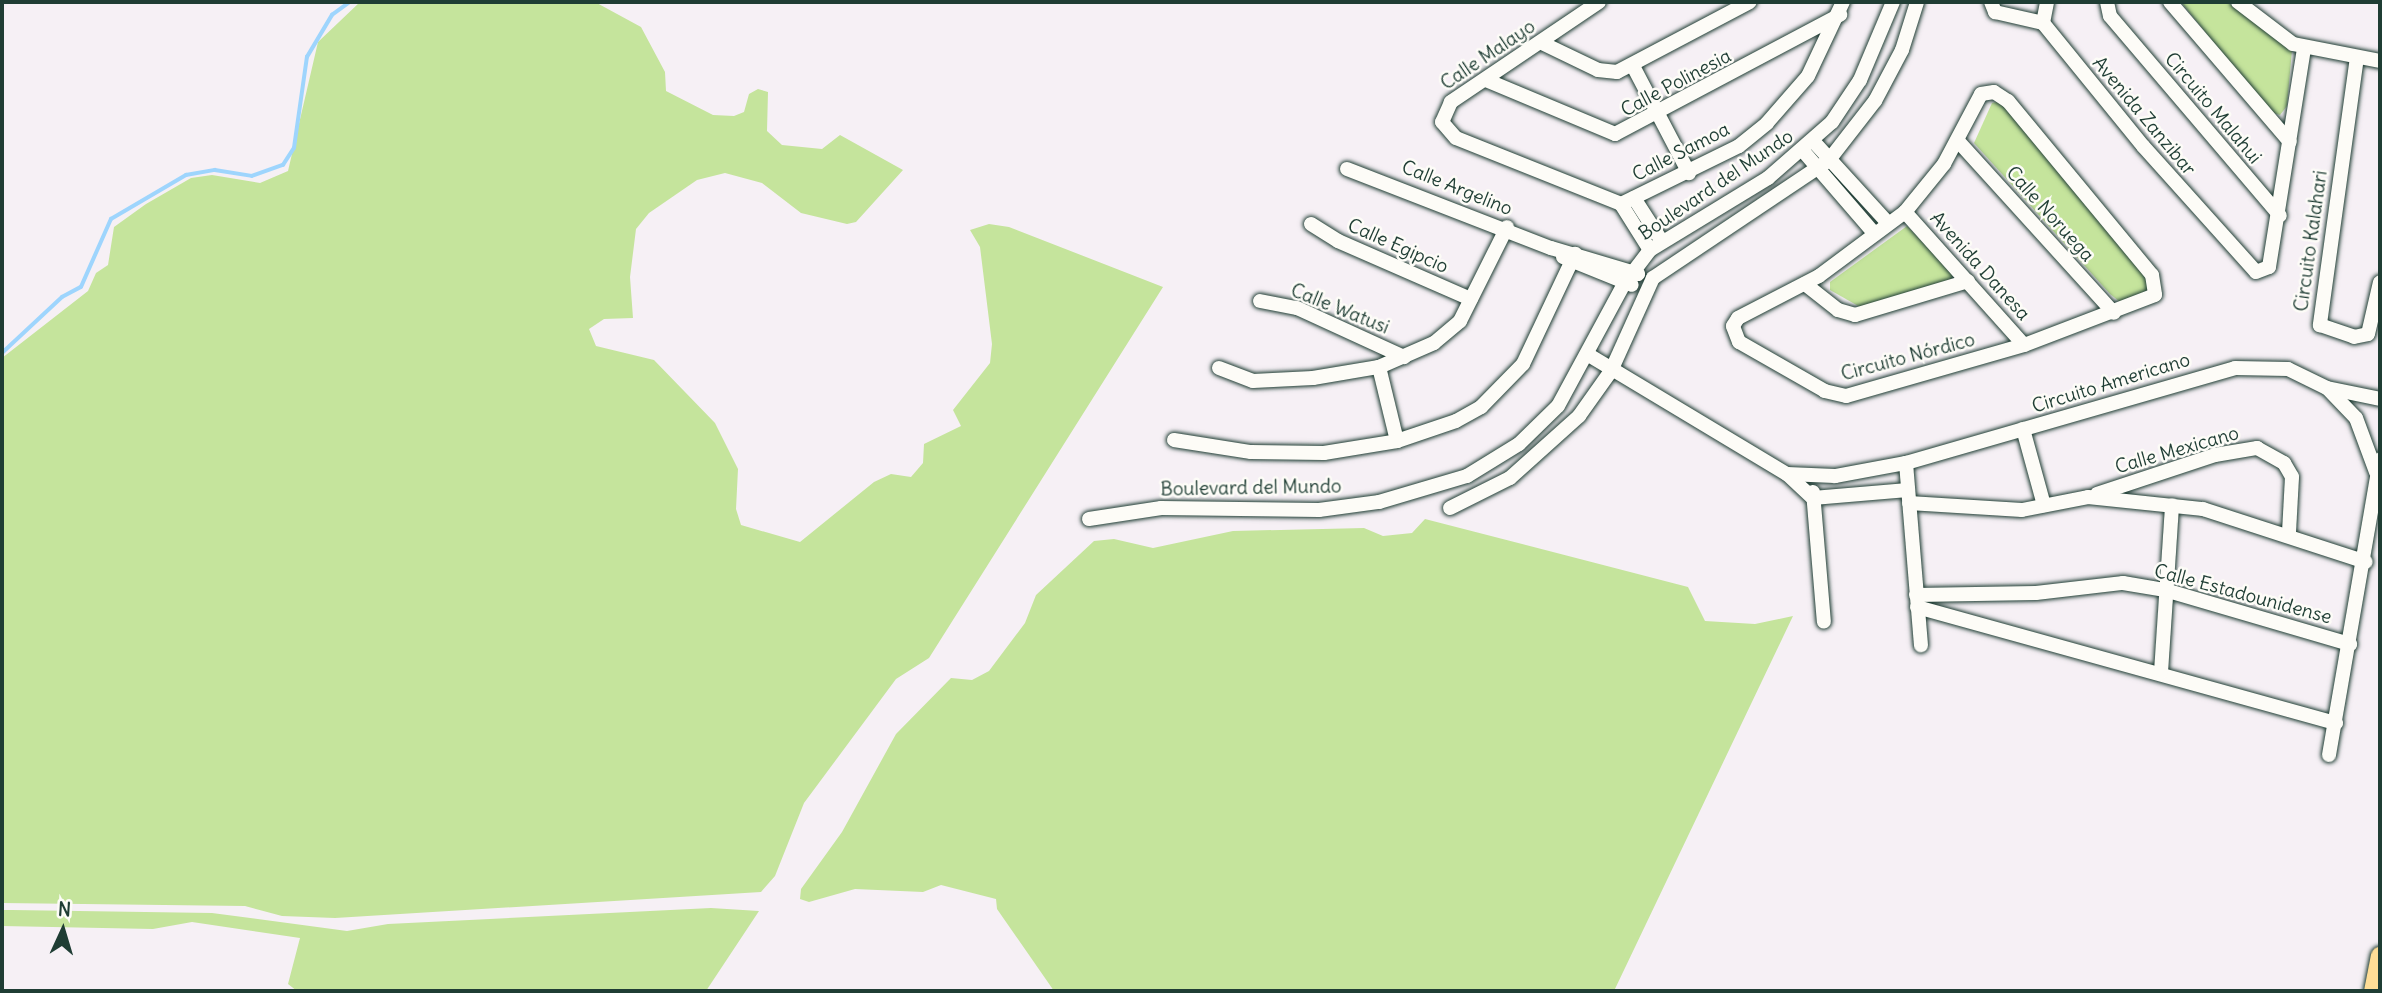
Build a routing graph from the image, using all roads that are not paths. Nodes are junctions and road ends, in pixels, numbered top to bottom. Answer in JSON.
{"nodes":[{"id":1,"x":1599,"y":2,"type":"edge"},
{"id":2,"x":1750,"y":2,"type":"edge"},
{"id":3,"x":1893,"y":2,"type":"edge"},
{"id":4,"x":1917,"y":2,"type":"edge"},
{"id":5,"x":1991,"y":2,"type":"edge"},
{"id":6,"x":2048,"y":2,"type":"edge"},
{"id":7,"x":2107,"y":2,"type":"edge"},
{"id":8,"x":2170,"y":2,"type":"edge"},
{"id":9,"x":2238,"y":2,"type":"edge"},
{"id":10,"x":1841,"y":8,"type":"edge"},
{"id":11,"x":2043,"y":23,"type":"junction"},
{"id":12,"x":1542,"y":43,"type":"junction"},
{"id":13,"x":2304,"y":48,"type":"junction"},
{"id":14,"x":2357,"y":57,"type":"junction"},
{"id":15,"x":2380,"y":61,"type":"edge"},
{"id":16,"x":1633,"y":66,"type":"junction"},
{"id":17,"x":1486,"y":80,"type":"junction"},
{"id":18,"x":1658,"y":114,"type":"junction"},
{"id":19,"x":1442,"y":122,"type":"joint"},
{"id":20,"x":1958,"y":141,"type":"junction"},
{"id":21,"x":2290,"y":142,"type":"junction"},
{"id":22,"x":1809,"y":147,"type":"junction"},
{"id":23,"x":1824,"y":164,"type":"junction"},
{"id":24,"x":1347,"y":169,"type":"dead end"},
{"id":25,"x":1689,"y":173,"type":"junction"},
{"id":26,"x":1627,"y":201,"type":"junction"},
{"id":27,"x":1906,"y":212,"type":"junction"},
{"id":28,"x":2280,"y":216,"type":"junction"},
{"id":29,"x":1888,"y":223,"type":"junction"},
{"id":30,"x":1311,"y":224,"type":"dead end"},
{"id":31,"x":1507,"y":227,"type":"junction"},
{"id":32,"x":1874,"y":233,"type":"junction"},
{"id":33,"x":1661,"y":240,"type":"junction"},
{"id":34,"x":1650,"y":250,"type":"junction"},
{"id":35,"x":1572,"y":258,"type":"junction"},
{"id":36,"x":1627,"y":278,"type":"junction"},
{"id":37,"x":1968,"y":281,"type":"junction"},
{"id":38,"x":2380,"y":282,"type":"edge"},
{"id":39,"x":1649,"y":283,"type":"junction"},
{"id":40,"x":1805,"y":284,"type":"junction"},
{"id":41,"x":1471,"y":299,"type":"junction"},
{"id":42,"x":1260,"y":301,"type":"dead end"},
{"id":43,"x":2114,"y":313,"type":"junction"},
{"id":44,"x":2024,"y":345,"type":"junction"},
{"id":45,"x":1587,"y":354,"type":"junction"},
{"id":46,"x":1404,"y":357,"type":"junction"},
{"id":47,"x":1379,"y":367,"type":"junction"},
{"id":48,"x":1219,"y":368,"type":"dead end"},
{"id":49,"x":1611,"y":371,"type":"junction"},
{"id":50,"x":2327,"y":388,"type":"junction"},
{"id":51,"x":2380,"y":399,"type":"edge"},
{"id":52,"x":2023,"y":429,"type":"junction"},
{"id":53,"x":1174,"y":440,"type":"dead end"},
{"id":54,"x":1397,"y":441,"type":"junction"},
{"id":55,"x":2380,"y":459,"type":"edge"},
{"id":56,"x":1906,"y":463,"type":"junction"},
{"id":57,"x":1787,"y":474,"type":"junction"},
{"id":58,"x":2377,"y":475,"type":"junction"},
{"id":59,"x":1815,"y":477,"type":"junction"},
{"id":60,"x":1908,"y":496,"type":"junction"},
{"id":61,"x":2088,"y":497,"type":"junction"},
{"id":62,"x":1813,"y":498,"type":"junction"},
{"id":63,"x":2044,"y":505,"type":"junction"},
{"id":64,"x":2172,"y":505,"type":"junction"},
{"id":65,"x":1450,"y":509,"type":"dead end"},
{"id":66,"x":1089,"y":519,"type":"dead end"},
{"id":67,"x":2289,"y":533,"type":"junction"},
{"id":68,"x":2366,"y":562,"type":"junction"},
{"id":69,"x":2165,"y":590,"type":"junction"},
{"id":70,"x":1917,"y":601,"type":"junction"},
{"id":71,"x":1824,"y":622,"type":"dead end"},
{"id":72,"x":2350,"y":644,"type":"junction"},
{"id":73,"x":1920,"y":645,"type":"dead end"},
{"id":74,"x":2161,"y":672,"type":"junction"},
{"id":75,"x":2336,"y":723,"type":"junction"},
{"id":76,"x":2329,"y":755,"type":"dead end"},
{"id":77,"x":2380,"y":956,"type":"edge"},
{"id":78,"x":2373,"y":991,"type":"edge"}],
"edges":[{"from":1,"to":12,"type":"street","name":"Calle Malayo"},
{"from":2,"to":16,"type":"street"},
{"from":3,"to":22,"type":"street","name":"Boulevard del Mundo"},
{"from":4,"to":23,"type":"street","name":"Boulevard del Mundo"},
{"from":5,"to":11,"type":"street"},
{"from":6,"to":11,"type":"street"},
{"from":7,"to":28,"type":"street","name":"Circuito Malahui"},
{"from":8,"to":21,"type":"street","name":"Circuito Malahui"},
{"from":9,"to":13,"type":"street"},
{"from":10,"to":18,"type":"street","name":"Calle Polinesia"},
{"from":10,"to":25,"type":"street","name":"Calle Samoa"},
{"from":11,"to":28,"type":"street","name":"Avenida Zanzibar"},
{"from":12,"to":16,"type":"street"},
{"from":12,"to":17,"type":"street","name":"Calle Malayo"},
{"from":13,"to":14,"type":"street"},
{"from":13,"to":21,"type":"street"},
{"from":14,"to":15,"type":"street"},
{"from":14,"to":38,"type":"street","name":"Circuito Kalahari"},
{"from":16,"to":18,"type":"street"},
{"from":17,"to":18,"type":"street","name":"Calle Polinesia"},
{"from":17,"to":19,"type":"street","name":"Calle Malayo"},
{"from":18,"to":25,"type":"street"},
{"from":19,"to":26,"type":"street","name":"Calle Samoa"},
{"from":20,"to":27,"type":"street","name":"Circuito Nórdico"},
{"from":20,"to":43,"type":"street","name":"Calle Noruega"},
{"from":20,"to":43,"type":"street","name":"Circuito Nórdico"},
{"from":21,"to":28,"type":"street"},
{"from":22,"to":23,"type":"street"},
{"from":22,"to":33,"type":"street","name":"Boulevard del Mundo"},
{"from":23,"to":29,"type":"street"},
{"from":23,"to":32,"type":"street"},
{"from":23,"to":39,"type":"street","name":"Boulevard del Mundo"},
{"from":24,"to":31,"type":"street","name":"Calle Argelino"},
{"from":25,"to":26,"type":"street","name":"Calle Samoa"},
{"from":26,"to":33,"type":"street"},
{"from":26,"to":34,"type":"street"},
{"from":27,"to":29,"type":"street","name":"Circuito Nórdico"},
{"from":27,"to":37,"type":"street","name":"Avenida Danesa"},
{"from":29,"to":32,"type":"street","name":"Circuito Nórdico"},
{"from":30,"to":41,"type":"street","name":"Calle Egipcio"},
{"from":31,"to":35,"type":"street","name":"Calle Argelino"},
{"from":31,"to":41,"type":"street"},
{"from":32,"to":40,"type":"street","name":"Circuito Nórdico"},
{"from":33,"to":34,"type":"street","name":"Boulevard del Mundo"},
{"from":34,"to":36,"type":"street","name":"Boulevard del Mundo"},
{"from":35,"to":36,"type":"street","name":"Calle Argelino"},
{"from":35,"to":54,"type":"street"},
{"from":36,"to":39,"type":"street","name":"Calle Argelino"},
{"from":36,"to":45,"type":"street","name":"Boulevard del Mundo"},
{"from":37,"to":40,"type":"street"},
{"from":37,"to":44,"type":"street","name":"Avenida Danesa"},
{"from":39,"to":49,"type":"street","name":"Boulevard del Mundo"},
{"from":40,"to":44,"type":"street","name":"Circuito Nórdico"},
{"from":41,"to":46,"type":"street"},
{"from":42,"to":46,"type":"street","name":"Calle Watusi"},
{"from":43,"to":44,"type":"street","name":"Circuito Nórdico"},
{"from":45,"to":49,"type":"street"},
{"from":45,"to":66,"type":"street","name":"Boulevard del Mundo"},
{"from":46,"to":47,"type":"street"},
{"from":47,"to":48,"type":"street"},
{"from":47,"to":54,"type":"street"},
{"from":49,"to":57,"type":"street"},
{"from":49,"to":65,"type":"street","name":"Boulevard del Mundo"},
{"from":50,"to":51,"type":"street","name":"Circuito Americano"},
{"from":50,"to":52,"type":"street","name":"Circuito Americano"},
{"from":50,"to":58,"type":"street","name":"Circuito Americano"},
{"from":52,"to":56,"type":"street","name":"Circuito Americano"},
{"from":52,"to":63,"type":"street"},
{"from":53,"to":54,"type":"street"},
{"from":55,"to":58,"type":"street","name":"Circuito Americano"},
{"from":56,"to":59,"type":"street","name":"Circuito Americano"},
{"from":56,"to":60,"type":"street"},
{"from":57,"to":59,"type":"street","name":"Circuito Americano"},
{"from":57,"to":62,"type":"street"},
{"from":58,"to":68,"type":"street","name":"Circuito Americano"},
{"from":59,"to":62,"type":"street"},
{"from":60,"to":62,"type":"street","name":"Calle Mexicano"},
{"from":60,"to":63,"type":"street","name":"Calle Mexicano"},
{"from":60,"to":70,"type":"street"},
{"from":61,"to":63,"type":"street","name":"Calle Mexicano"},
{"from":61,"to":64,"type":"street","name":"Calle Mexicano"},
{"from":61,"to":67,"type":"street","name":"Calle Mexicano"},
{"from":62,"to":71,"type":"street"},
{"from":64,"to":67,"type":"street","name":"Calle Mexicano"},
{"from":64,"to":69,"type":"street"},
{"from":67,"to":68,"type":"street","name":"Calle Mexicano"},
{"from":68,"to":72,"type":"street","name":"Circuito Americano"},
{"from":69,"to":70,"type":"street","name":"Calle Estadounidense"},
{"from":69,"to":72,"type":"street","name":"Calle Estadounidense"},
{"from":69,"to":74,"type":"street"},
{"from":70,"to":73,"type":"street"},
{"from":70,"to":74,"type":"street"},
{"from":72,"to":75,"type":"street","name":"Circuito Americano"},
{"from":74,"to":75,"type":"street"},
{"from":75,"to":76,"type":"street","name":"Circuito Americano"},
{"from":77,"to":78,"type":"highway"}]}
